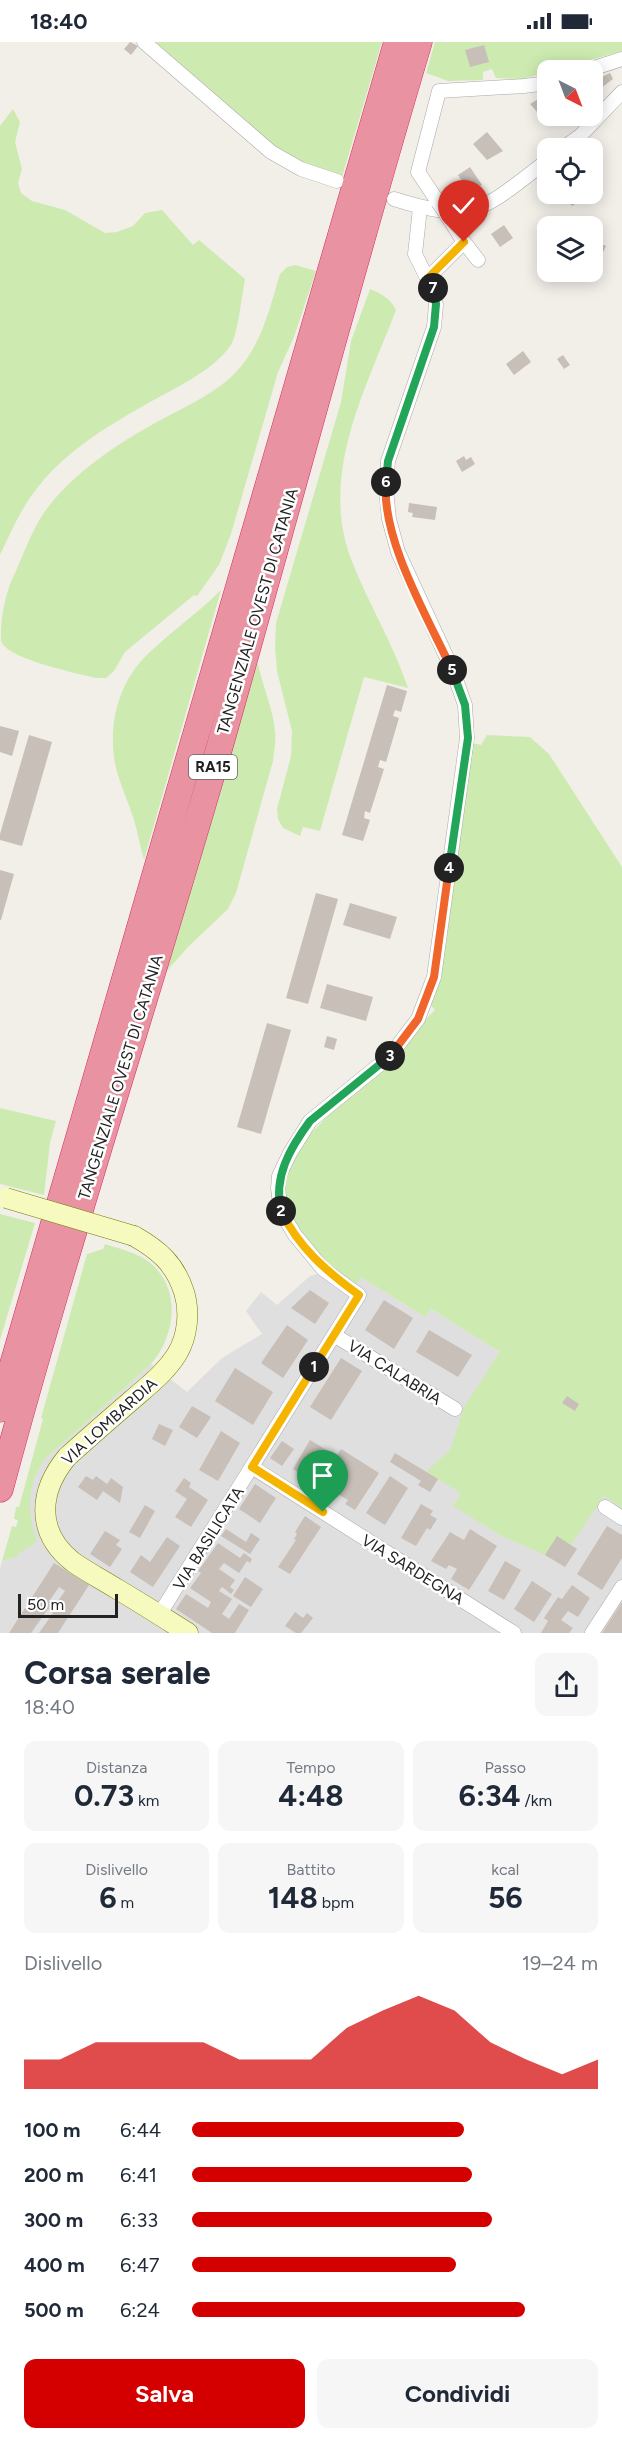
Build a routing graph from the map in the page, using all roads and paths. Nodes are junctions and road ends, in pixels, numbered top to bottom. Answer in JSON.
{"nodes":[{"id":1,"x":144,"y":42,"type":"edge"},
{"id":2,"x":397,"y":42,"type":"edge"},
{"id":3,"x":419,"y":42,"type":"edge"},
{"id":4,"x":622,"y":59,"type":"edge"},
{"id":5,"x":603,"y":65,"type":"edge"},
{"id":6,"x":537,"y":84,"type":"edge"},
{"id":7,"x":622,"y":92,"type":"edge"},
{"id":8,"x":577,"y":138,"type":"edge"},
{"id":9,"x":537,"y":168,"type":"edge"},
{"id":10,"x":337,"y":181,"type":"dead end"},
{"id":11,"x":394,"y":199,"type":"dead end"},
{"id":12,"x":420,"y":207,"type":"junction"},
{"id":13,"x":464,"y":242,"type":"junction"},
{"id":14,"x":477,"y":260,"type":"dead end"},
{"id":15,"x":428,"y":278,"type":"junction"},
{"id":16,"x":3,"y":1198,"type":"edge"},
{"id":17,"x":334,"y":1335,"type":"junction"},
{"id":18,"x":0,"y":1409,"type":"edge"},
{"id":19,"x":455,"y":1409,"type":"dead end"},
{"id":20,"x":252,"y":1467,"type":"junction"},
{"id":21,"x":0,"y":1489,"type":"edge"},
{"id":22,"x":605,"y":1507,"type":"dead end"},
{"id":23,"x":622,"y":1518,"type":"edge"},
{"id":24,"x":622,"y":1587,"type":"edge"},
{"id":25,"x":159,"y":1615,"type":"junction"},
{"id":26,"x":188,"y":1633,"type":"edge"},
{"id":27,"x":514,"y":1633,"type":"edge"},
{"id":28,"x":592,"y":1633,"type":"edge"}],
"edges":[{"from":1,"to":10,"type":"street"},
{"from":2,"to":18,"type":"highway","name":"TANGENZIALE OVEST DI CATANIA","number":"RA15"},
{"from":3,"to":21,"type":"highway","name":"TANGENZIALE OVEST DI CATANIA","number":"RA15"},
{"from":4,"to":5,"type":"street"},
{"from":6,"to":13,"type":"street","bridge":true},
{"from":7,"to":8,"type":"street"},
{"from":9,"to":12,"type":"street"},
{"from":11,"to":12,"type":"street"},
{"from":12,"to":15,"type":"street","name":"VIA BASILICATA"},
{"from":13,"to":14,"type":"street"},
{"from":13,"to":15,"type":"street"},
{"from":15,"to":17,"type":"street","name":"VIA BASILICATA"},
{"from":16,"to":25,"type":"street","name":"VIA LOMBARDIA","bridge":true},
{"from":17,"to":19,"type":"street","name":"VIA CALABRIA"},
{"from":17,"to":20,"type":"street","name":"VIA BASILICATA"},
{"from":20,"to":25,"type":"street","name":"VIA BASILICATA"},
{"from":20,"to":27,"type":"street","name":"VIA SARDEGNA"},
{"from":22,"to":23,"type":"street"},
{"from":24,"to":28,"type":"street"},
{"from":25,"to":26,"type":"street","name":"VIA LOMBARDIA"}]}
